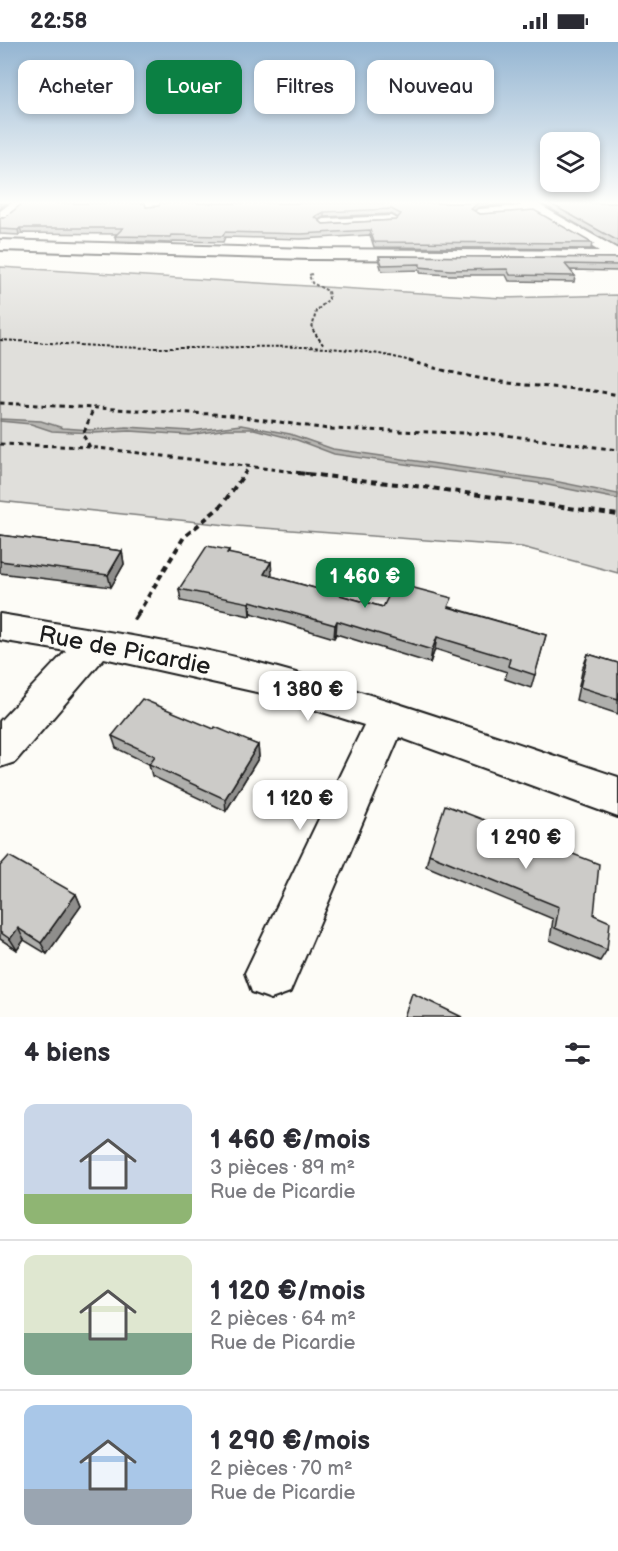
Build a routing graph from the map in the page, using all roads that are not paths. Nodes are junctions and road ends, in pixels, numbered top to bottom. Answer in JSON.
{"nodes":[{"id":1,"x":88,"y":248,"type":"edge"},
{"id":2,"x":339,"y":248,"type":"edge"},
{"id":3,"x":605,"y":248,"type":"edge"},
{"id":4,"x":344,"y":256,"type":"junction"},
{"id":5,"x":618,"y":256,"type":"edge"},
{"id":6,"x":0,"y":627,"type":"edge"},
{"id":7,"x":107,"y":646,"type":"junction"},
{"id":8,"x":388,"y":716,"type":"junction"},
{"id":9,"x":0,"y":749,"type":"edge"},
{"id":10,"x":618,"y":797,"type":"edge"},
{"id":11,"x":271,"y":973,"type":"dead end"}],
"edges":[{"from":1,"to":4,"type":"street"},
{"from":2,"to":4,"type":"street"},
{"from":3,"to":5,"type":"street"},
{"from":4,"to":5,"type":"street"},
{"from":6,"to":7,"type":"street","name":"Rue de Picardie"},
{"from":7,"to":8,"type":"street","name":"Rue de Picardie"},
{"from":7,"to":9,"type":"street"},
{"from":8,"to":10,"type":"street","name":"Rue de Picardie"},
{"from":8,"to":11,"type":"street"}]}
